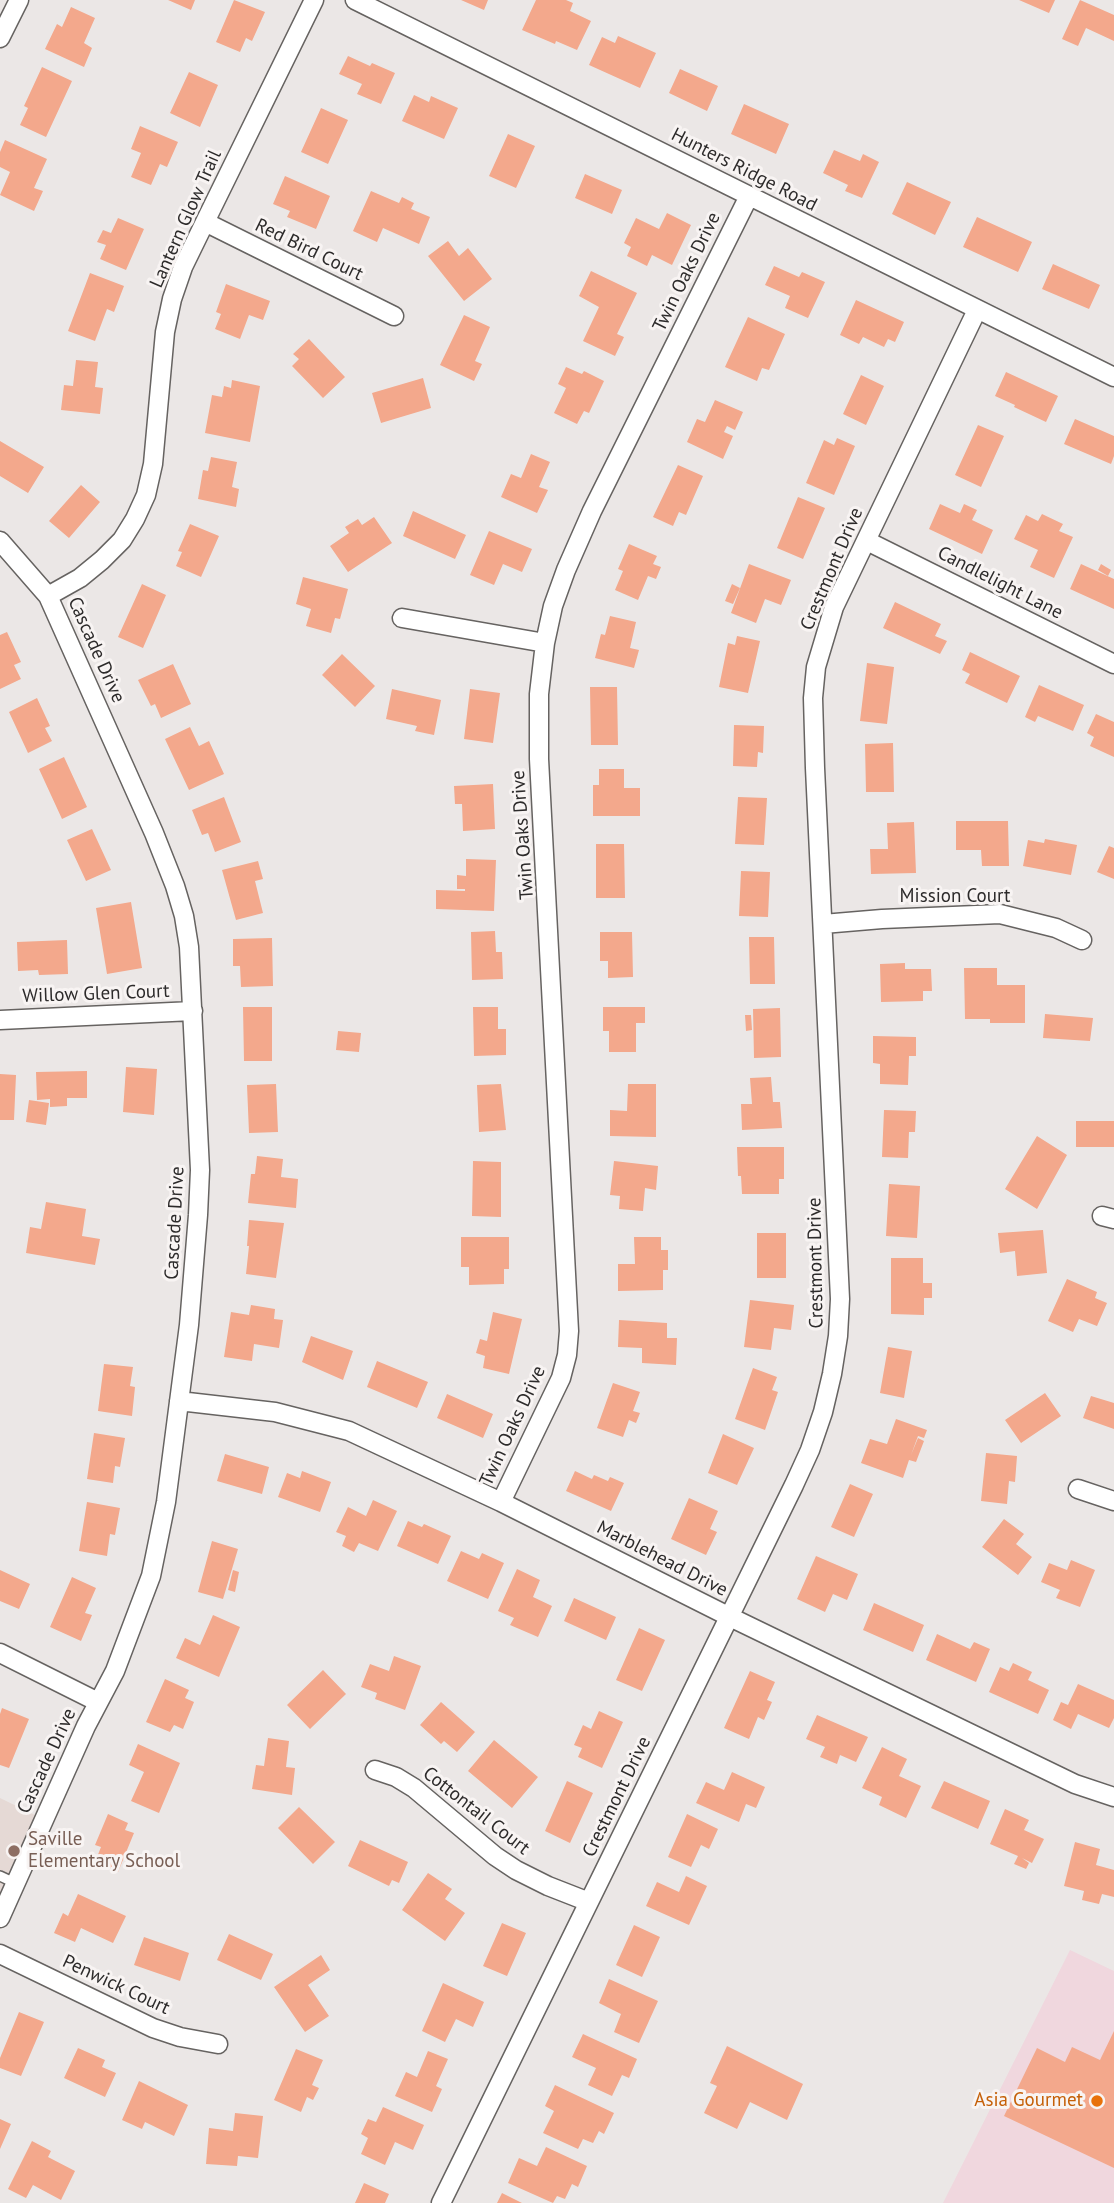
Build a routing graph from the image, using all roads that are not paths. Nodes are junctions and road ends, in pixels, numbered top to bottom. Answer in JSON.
{"nodes":[{"id":1,"x":19,"y":0,"type":"edge"},
{"id":2,"x":314,"y":0,"type":"edge"},
{"id":3,"x":355,"y":0,"type":"edge"},
{"id":4,"x":0,"y":38,"type":"edge"},
{"id":5,"x":749,"y":196,"type":"junction"},
{"id":6,"x":205,"y":222,"type":"junction"},
{"id":7,"x":978,"y":310,"type":"junction"},
{"id":8,"x":394,"y":316,"type":"dead end"},
{"id":9,"x":1114,"y":377,"type":"edge"},
{"id":10,"x":0,"y":541,"type":"edge"},
{"id":11,"x":867,"y":541,"type":"junction"},
{"id":12,"x":48,"y":596,"type":"junction"},
{"id":13,"x":402,"y":618,"type":"dead end"},
{"id":14,"x":545,"y":643,"type":"junction"},
{"id":15,"x":1114,"y":664,"type":"edge"},
{"id":16,"x":823,"y":924,"type":"junction"},
{"id":17,"x":1082,"y":940,"type":"dead end"},
{"id":18,"x":193,"y":1011,"type":"junction"},
{"id":19,"x":0,"y":1020,"type":"edge"},
{"id":20,"x":179,"y":1401,"type":"junction"},
{"id":21,"x":1078,"y":1489,"type":"dead end"},
{"id":22,"x":501,"y":1502,"type":"junction"},
{"id":23,"x":1114,"y":1502,"type":"edge"},
{"id":24,"x":730,"y":1617,"type":"junction"},
{"id":25,"x":0,"y":1653,"type":"edge"},
{"id":26,"x":98,"y":1702,"type":"junction"},
{"id":27,"x":375,"y":1770,"type":"dead end"},
{"id":28,"x":1114,"y":1797,"type":"edge"},
{"id":29,"x":8,"y":1879,"type":"edge"},
{"id":30,"x":589,"y":1902,"type":"junction"},
{"id":31,"x":0,"y":1918,"type":"edge"},
{"id":32,"x":0,"y":1954,"type":"edge"},
{"id":33,"x":218,"y":2044,"type":"dead end"},
{"id":34,"x":440,"y":2203,"type":"edge"}],
"edges":[{"from":1,"to":4,"type":"street"},
{"from":2,"to":6,"type":"street","name":"Lantern Glow Trail"},
{"from":3,"to":5,"type":"street","name":"Hunters Ridge Road"},
{"from":5,"to":7,"type":"street","name":"Hunters Ridge Road"},
{"from":5,"to":14,"type":"street","name":"Twin Oaks Drive"},
{"from":6,"to":8,"type":"street","name":"Red Bird Court"},
{"from":6,"to":12,"type":"street","name":"Lantern Glow Trail"},
{"from":7,"to":9,"type":"street","name":"Hunters Ridge Road"},
{"from":7,"to":11,"type":"street","name":"Crestmont Drive"},
{"from":10,"to":12,"type":"street","name":"Cascade Drive"},
{"from":11,"to":15,"type":"street","name":"Candlelight Lane"},
{"from":11,"to":16,"type":"street","name":"Crestmont Drive"},
{"from":12,"to":18,"type":"street","name":"Cascade Drive"},
{"from":13,"to":14,"type":"street"},
{"from":14,"to":22,"type":"street","name":"Twin Oaks Drive"},
{"from":16,"to":17,"type":"street","name":"Mission Court"},
{"from":16,"to":24,"type":"street","name":"Crestmont Drive"},
{"from":18,"to":19,"type":"street","name":"Willow Glen Court"},
{"from":18,"to":20,"type":"street","name":"Cascade Drive"},
{"from":20,"to":22,"type":"street","name":"Marblehead Drive"},
{"from":20,"to":26,"type":"street","name":"Cascade Drive"},
{"from":21,"to":23,"type":"street"},
{"from":22,"to":24,"type":"street","name":"Marblehead Drive"},
{"from":24,"to":28,"type":"street","name":"Marblehead Drive"},
{"from":24,"to":30,"type":"street","name":"Crestmont Drive"},
{"from":25,"to":26,"type":"street"},
{"from":26,"to":29,"type":"street","name":"Cascade Drive"},
{"from":27,"to":30,"type":"street","name":"Cottontail Court"},
{"from":29,"to":31,"type":"street","name":"Cascade Drive"},
{"from":30,"to":34,"type":"street","name":"Crestmont Drive"},
{"from":32,"to":33,"type":"street","name":"Penwick Court"}]}
